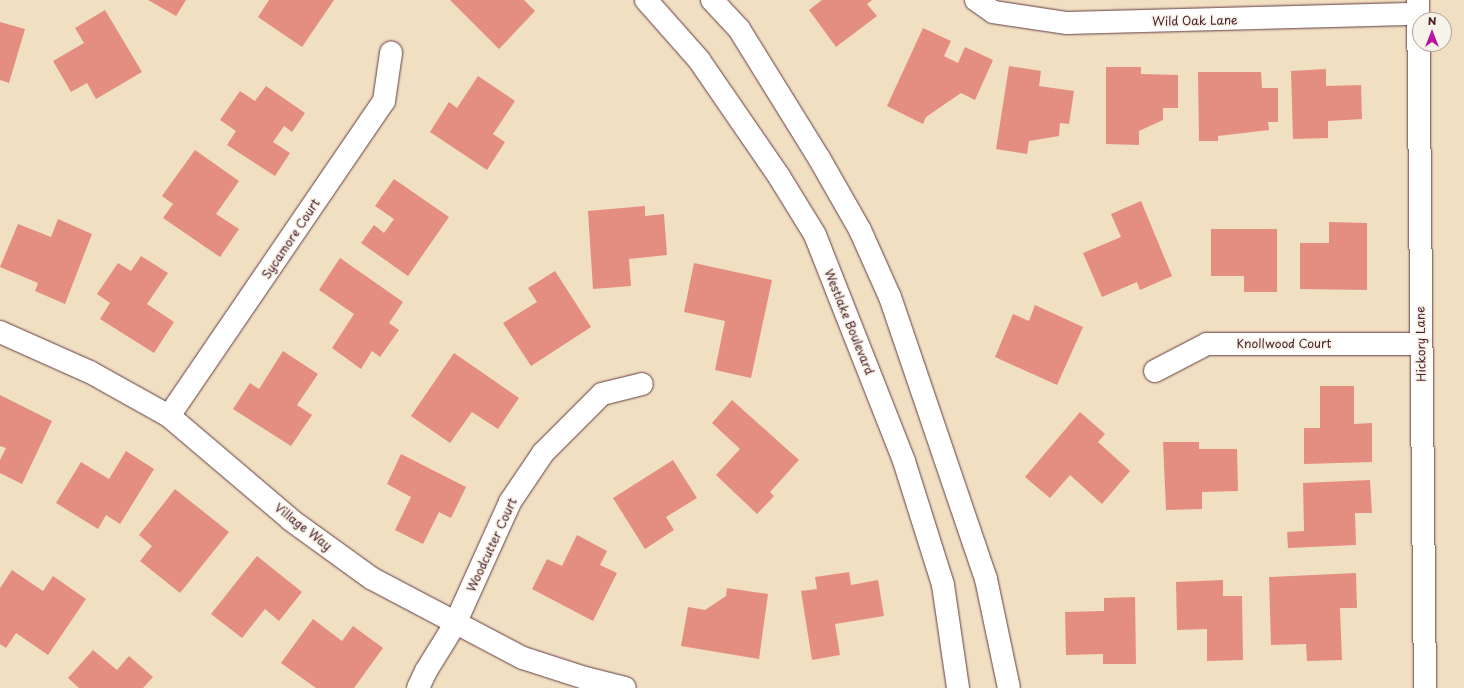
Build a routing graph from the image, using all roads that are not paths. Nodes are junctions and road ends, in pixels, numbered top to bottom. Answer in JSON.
{"nodes":[{"id":1,"x":646,"y":0,"type":"edge"},
{"id":2,"x":712,"y":0,"type":"edge"},
{"id":3,"x":976,"y":0,"type":"edge"},
{"id":4,"x":1418,"y":7,"type":"edge"},
{"id":5,"x":391,"y":53,"type":"dead end"},
{"id":6,"x":0,"y":332,"type":"edge"},
{"id":7,"x":1421,"y":344,"type":"junction"},
{"id":8,"x":1155,"y":371,"type":"dead end"},
{"id":9,"x":642,"y":384,"type":"dead end"},
{"id":10,"x":169,"y":416,"type":"junction"},
{"id":11,"x":456,"y":624,"type":"junction"},
{"id":12,"x":418,"y":688,"type":"edge"},
{"id":13,"x":625,"y":688,"type":"edge"},
{"id":14,"x":958,"y":688,"type":"edge"},
{"id":15,"x":1009,"y":688,"type":"edge"},
{"id":16,"x":1425,"y":688,"type":"edge"}],
"edges":[{"from":1,"to":14,"type":"street","name":"Westlake Boulevard"},
{"from":2,"to":15,"type":"street"},
{"from":3,"to":4,"type":"street","name":"Wild Oak Lane"},
{"from":4,"to":7,"type":"street","name":"Hickory Lane"},
{"from":5,"to":10,"type":"street","name":"Sycamore Court"},
{"from":6,"to":10,"type":"street","name":"Village Way"},
{"from":7,"to":8,"type":"street","name":"Knollwood Court"},
{"from":7,"to":16,"type":"street","name":"Hickory Lane"},
{"from":9,"to":11,"type":"street","name":"Woodcutter Court"},
{"from":10,"to":11,"type":"street","name":"Village Way"},
{"from":11,"to":12,"type":"street","name":"Woodcutter Court"},
{"from":11,"to":13,"type":"street","name":"Village Way"}]}
